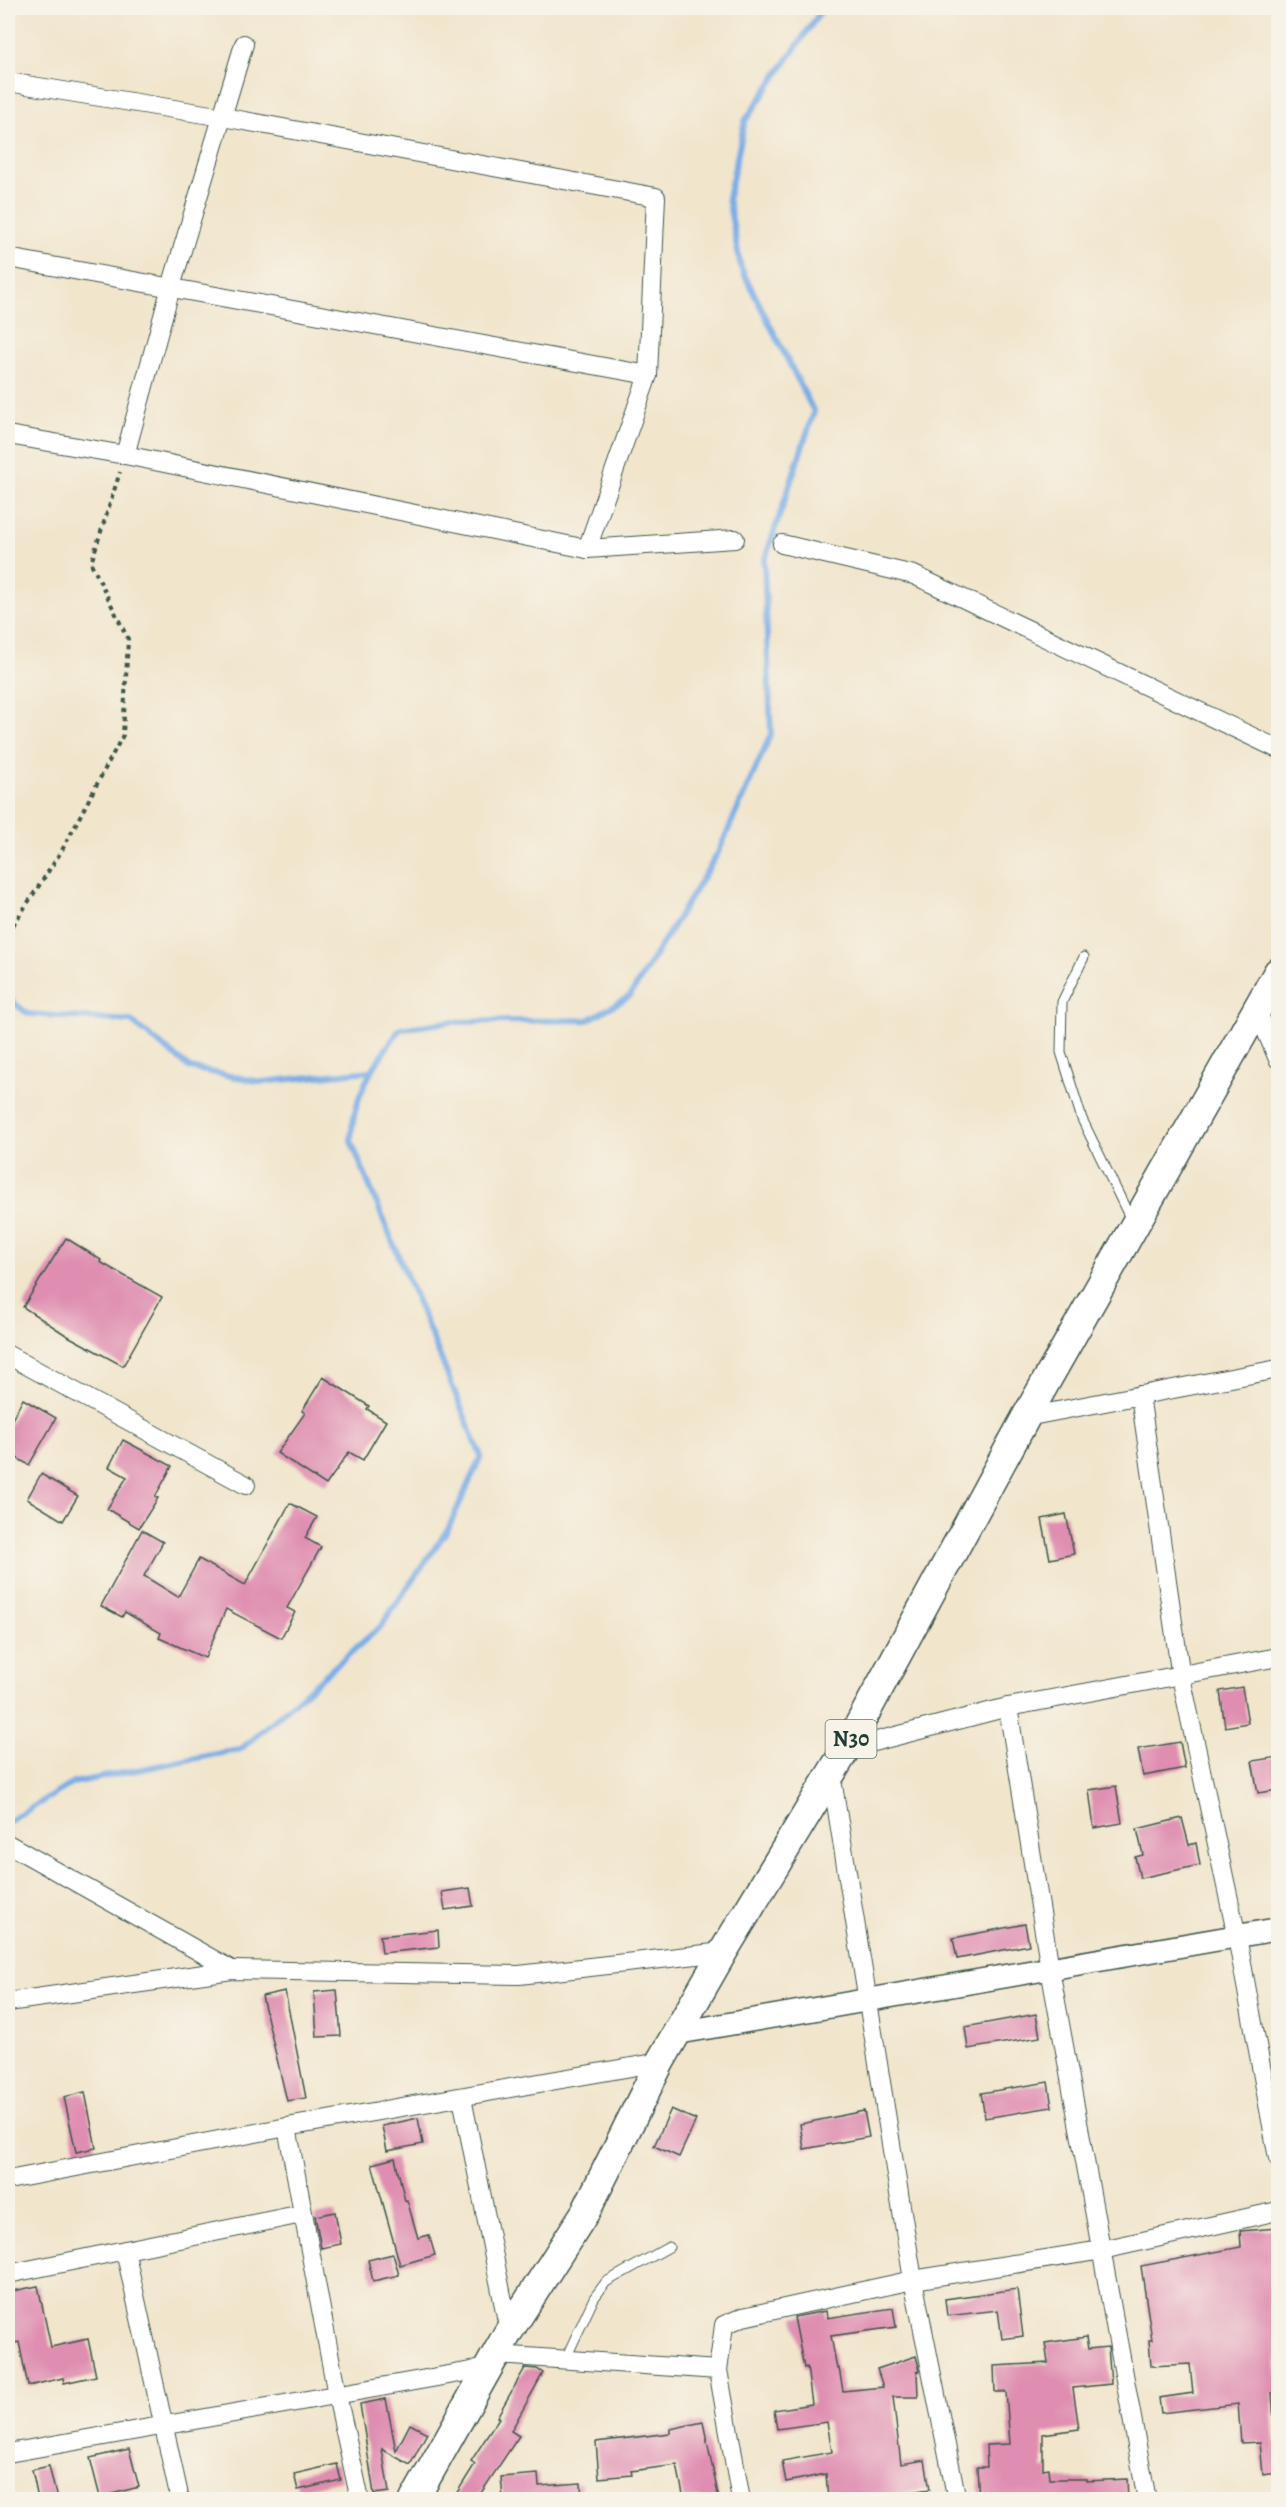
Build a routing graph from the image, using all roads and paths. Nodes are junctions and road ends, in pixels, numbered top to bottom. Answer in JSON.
{"nodes":[{"id":1,"x":244,"y":44,"type":"dead end"},
{"id":2,"x":8,"y":82,"type":"edge"},
{"id":3,"x":223,"y":117,"type":"junction"},
{"id":4,"x":8,"y":258,"type":"edge"},
{"id":5,"x":171,"y":287,"type":"junction"},
{"id":6,"x":648,"y":375,"type":"junction"},
{"id":7,"x":8,"y":435,"type":"edge"},
{"id":8,"x":125,"y":455,"type":"junction"},
{"id":9,"x":735,"y":539,"type":"dead end"},
{"id":10,"x":782,"y":544,"type":"dead end"},
{"id":11,"x":587,"y":549,"type":"junction"},
{"id":12,"x":1278,"y":749,"type":"edge"},
{"id":13,"x":8,"y":933,"type":"edge"},
{"id":14,"x":1084,"y":957,"type":"dead end"},
{"id":15,"x":1278,"y":972,"type":"edge"},
{"id":16,"x":1257,"y":1010,"type":"junction"},
{"id":17,"x":1278,"y":1059,"type":"edge"},
{"id":18,"x":1134,"y":1226,"type":"junction"},
{"id":19,"x":8,"y":1355,"type":"edge"},
{"id":20,"x":1278,"y":1369,"type":"edge"},
{"id":21,"x":1140,"y":1395,"type":"junction"},
{"id":22,"x":1026,"y":1417,"type":"junction"},
{"id":23,"x":246,"y":1485,"type":"dead end"},
{"id":24,"x":1278,"y":1658,"type":"edge"},
{"id":25,"x":1181,"y":1677,"type":"junction"},
{"id":26,"x":1008,"y":1707,"type":"junction"},
{"id":27,"x":846,"y":1749,"type":"junction"},
{"id":28,"x":831,"y":1773,"type":"junction"},
{"id":29,"x":8,"y":1844,"type":"edge"},
{"id":30,"x":1278,"y":1929,"type":"edge"},
{"id":31,"x":1237,"y":1937,"type":"junction"},
{"id":32,"x":723,"y":1952,"type":"junction"},
{"id":33,"x":1050,"y":1969,"type":"junction"},
{"id":34,"x":232,"y":1970,"type":"junction"},
{"id":35,"x":868,"y":2000,"type":"junction"},
{"id":36,"x":8,"y":2002,"type":"edge"},
{"id":37,"x":677,"y":2033,"type":"junction"},
{"id":38,"x":660,"y":2062,"type":"junction"},
{"id":39,"x":462,"y":2098,"type":"junction"},
{"id":40,"x":287,"y":2127,"type":"junction"},
{"id":41,"x":1278,"y":2158,"type":"edge"},
{"id":42,"x":8,"y":2180,"type":"edge"},
{"id":43,"x":1278,"y":2211,"type":"edge"},
{"id":44,"x":302,"y":2214,"type":"junction"},
{"id":45,"x":669,"y":2247,"type":"dead end"},
{"id":46,"x":125,"y":2250,"type":"junction"},
{"id":47,"x":1102,"y":2250,"type":"junction"},
{"id":48,"x":8,"y":2274,"type":"edge"},
{"id":49,"x":913,"y":2280,"type":"junction"},
{"id":50,"x":497,"y":2351,"type":"junction"},
{"id":51,"x":565,"y":2360,"type":"junction"},
{"id":52,"x":718,"y":2370,"type":"junction"},
{"id":53,"x":337,"y":2395,"type":"junction"},
{"id":54,"x":164,"y":2426,"type":"junction"},
{"id":55,"x":8,"y":2453,"type":"edge"},
{"id":56,"x":180,"y":2499,"type":"edge"},
{"id":57,"x":360,"y":2499,"type":"edge"},
{"id":58,"x":414,"y":2499,"type":"edge"},
{"id":59,"x":741,"y":2499,"type":"edge"},
{"id":60,"x":957,"y":2499,"type":"edge"},
{"id":61,"x":1147,"y":2499,"type":"edge"}],
"edges":[{"from":1,"to":3,"type":"street"},
{"from":2,"to":3,"type":"street"},
{"from":3,"to":5,"type":"street"},
{"from":3,"to":6,"type":"street"},
{"from":4,"to":5,"type":"street"},
{"from":5,"to":6,"type":"street"},
{"from":5,"to":8,"type":"street"},
{"from":6,"to":11,"type":"street"},
{"from":7,"to":8,"type":"street"},
{"from":8,"to":11,"type":"street"},
{"from":8,"to":13,"type":"path"},
{"from":9,"to":11,"type":"street"},
{"from":10,"to":12,"type":"street"},
{"from":14,"to":18,"type":"lane"},
{"from":15,"to":16,"type":"main road","number":"N30"},
{"from":16,"to":17,"type":"street"},
{"from":16,"to":18,"type":"main road","number":"N30"},
{"from":18,"to":22,"type":"main road","number":"N30"},
{"from":19,"to":23,"type":"street"},
{"from":20,"to":21,"type":"street"},
{"from":21,"to":22,"type":"street"},
{"from":21,"to":25,"type":"street"},
{"from":22,"to":27,"type":"main road","number":"N30"},
{"from":24,"to":25,"type":"street"},
{"from":25,"to":26,"type":"street"},
{"from":25,"to":31,"type":"street"},
{"from":26,"to":27,"type":"street"},
{"from":26,"to":33,"type":"street"},
{"from":27,"to":28,"type":"main road","number":"N30"},
{"from":28,"to":32,"type":"main road","number":"N30"},
{"from":28,"to":35,"type":"street"},
{"from":29,"to":34,"type":"street"},
{"from":30,"to":31,"type":"street"},
{"from":31,"to":33,"type":"street"},
{"from":31,"to":41,"type":"street"},
{"from":32,"to":34,"type":"street"},
{"from":32,"to":37,"type":"main road","number":"N30"},
{"from":33,"to":35,"type":"street"},
{"from":33,"to":47,"type":"street"},
{"from":34,"to":36,"type":"street"},
{"from":35,"to":37,"type":"street"},
{"from":35,"to":49,"type":"street"},
{"from":37,"to":38,"type":"main road","number":"N30"},
{"from":38,"to":39,"type":"street"},
{"from":38,"to":50,"type":"main road","number":"N30"},
{"from":39,"to":40,"type":"street"},
{"from":39,"to":50,"type":"street"},
{"from":40,"to":42,"type":"street"},
{"from":40,"to":44,"type":"street"},
{"from":43,"to":47,"type":"street"},
{"from":44,"to":46,"type":"street"},
{"from":44,"to":53,"type":"street"},
{"from":45,"to":51,"type":"lane"},
{"from":46,"to":48,"type":"street"},
{"from":46,"to":54,"type":"street"},
{"from":47,"to":49,"type":"street"},
{"from":47,"to":61,"type":"street"},
{"from":49,"to":52,"type":"street"},
{"from":49,"to":60,"type":"street"},
{"from":50,"to":51,"type":"street"},
{"from":50,"to":53,"type":"street"},
{"from":50,"to":58,"type":"main road","number":"N30"},
{"from":51,"to":52,"type":"street"},
{"from":52,"to":59,"type":"street"},
{"from":53,"to":54,"type":"street"},
{"from":53,"to":57,"type":"street"},
{"from":54,"to":55,"type":"street"},
{"from":54,"to":56,"type":"street"}]}
